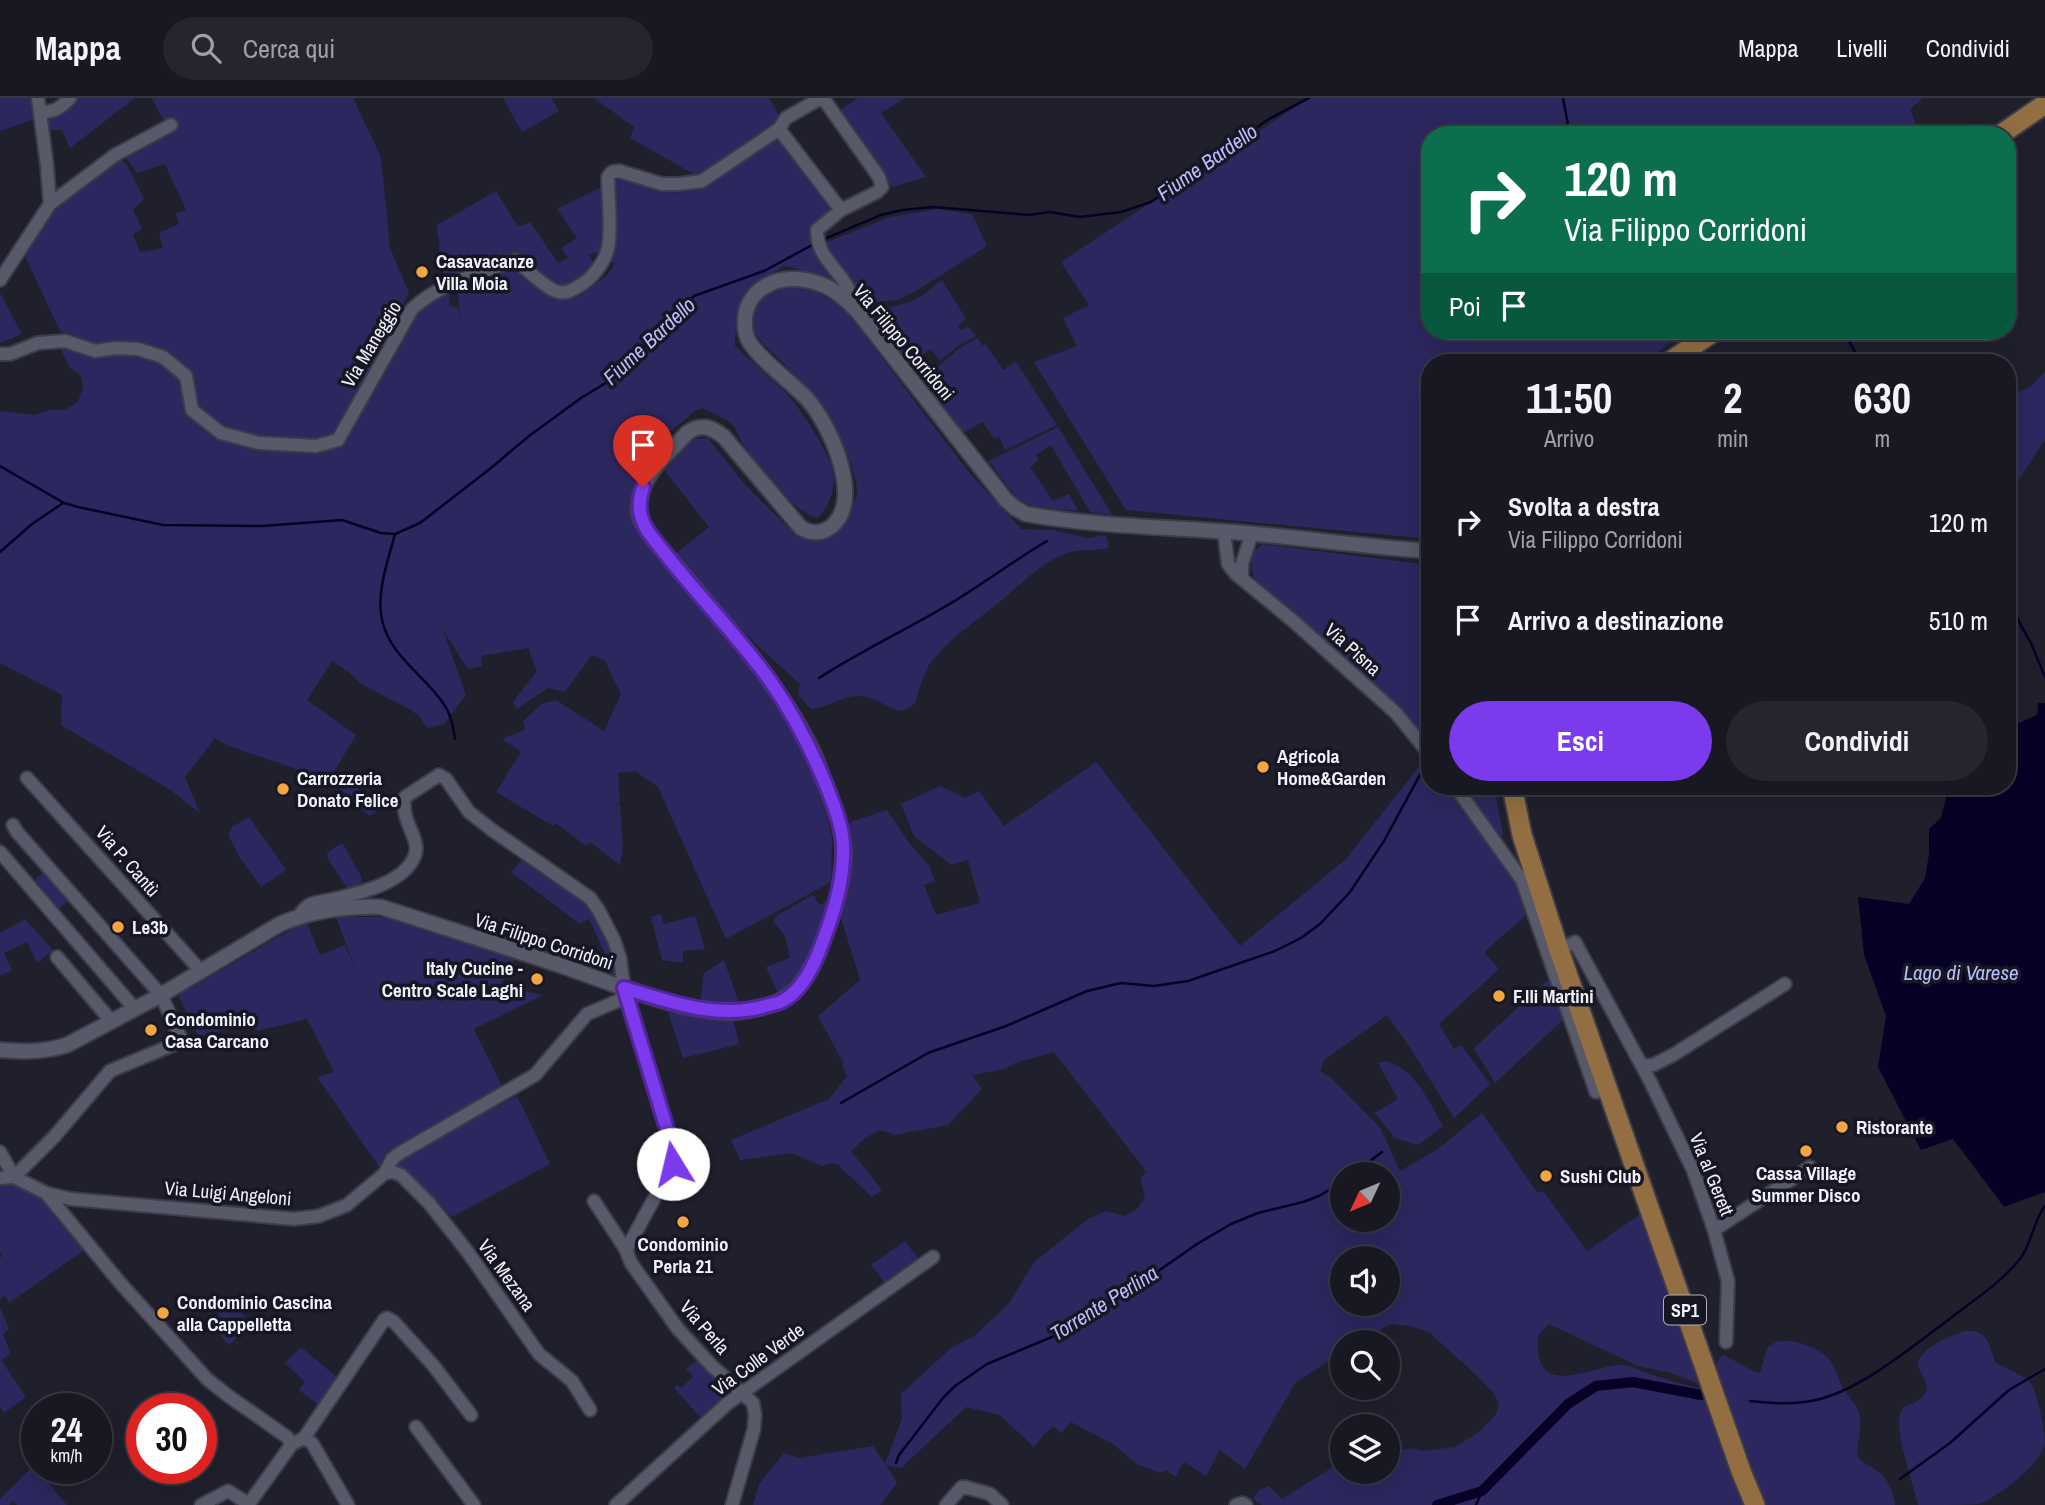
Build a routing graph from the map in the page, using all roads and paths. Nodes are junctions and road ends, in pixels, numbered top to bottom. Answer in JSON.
{"nodes":[{"id":1,"x":38,"y":98,"type":"edge"},
{"id":2,"x":70,"y":98,"type":"edge"},
{"id":3,"x":822,"y":98,"type":"edge"},
{"id":4,"x":2045,"y":104,"type":"edge"},
{"id":5,"x":41,"y":111,"type":"junction"},
{"id":6,"x":171,"y":125,"type":"dead end"},
{"id":7,"x":2013,"y":126,"type":"edge"},
{"id":8,"x":779,"y":129,"type":"junction"},
{"id":9,"x":50,"y":204,"type":"junction"},
{"id":10,"x":841,"y":209,"type":"junction"},
{"id":11,"x":0,"y":280,"type":"edge"},
{"id":12,"x":858,"y":312,"type":"junction"},
{"id":13,"x":1702,"y":340,"type":"edge"},
{"id":14,"x":0,"y":354,"type":"edge"},
{"id":15,"x":1681,"y":354,"type":"edge"},
{"id":16,"x":1224,"y":531,"type":"junction"},
{"id":17,"x":1252,"y":533,"type":"junction"},
{"id":18,"x":1421,"y":550,"type":"edge"},
{"id":19,"x":1242,"y":579,"type":"junction"},
{"id":20,"x":1421,"y":744,"type":"edge"},
{"id":21,"x":27,"y":778,"type":"dead end"},
{"id":22,"x":1461,"y":795,"type":"edge"},
{"id":23,"x":1514,"y":795,"type":"edge"},
{"id":24,"x":13,"y":825,"type":"dead end"},
{"id":25,"x":0,"y":852,"type":"edge"},
{"id":26,"x":298,"y":917,"type":"junction"},
{"id":27,"x":1567,"y":946,"type":"junction"},
{"id":28,"x":57,"y":957,"type":"dead end"},
{"id":29,"x":201,"y":971,"type":"junction"},
{"id":30,"x":1785,"y":984,"type":"dead end"},
{"id":31,"x":624,"y":988,"type":"junction"},
{"id":32,"x":161,"y":995,"type":"junction"},
{"id":33,"x":135,"y":1009,"type":"junction"},
{"id":34,"x":112,"y":1022,"type":"junction"},
{"id":35,"x":0,"y":1050,"type":"edge"},
{"id":36,"x":1642,"y":1066,"type":"junction"},
{"id":37,"x":1596,"y":1092,"type":"dead end"},
{"id":38,"x":0,"y":1152,"type":"edge"},
{"id":39,"x":1810,"y":1167,"type":"dead end"},
{"id":40,"x":385,"y":1173,"type":"junction"},
{"id":41,"x":14,"y":1177,"type":"junction"},
{"id":42,"x":0,"y":1178,"type":"edge"},
{"id":43,"x":46,"y":1193,"type":"junction"},
{"id":44,"x":594,"y":1200,"type":"dead end"},
{"id":45,"x":1714,"y":1230,"type":"junction"},
{"id":46,"x":626,"y":1250,"type":"junction"},
{"id":47,"x":933,"y":1257,"type":"dead end"},
{"id":48,"x":1726,"y":1342,"type":"dead end"},
{"id":49,"x":742,"y":1392,"type":"junction"},
{"id":50,"x":590,"y":1410,"type":"dead end"},
{"id":51,"x":471,"y":1415,"type":"dead end"},
{"id":52,"x":416,"y":1427,"type":"dead end"},
{"id":53,"x":298,"y":1441,"type":"junction"},
{"id":54,"x":201,"y":1505,"type":"edge"},
{"id":55,"x":249,"y":1505,"type":"edge"},
{"id":56,"x":348,"y":1505,"type":"edge"},
{"id":57,"x":474,"y":1505,"type":"edge"},
{"id":58,"x":616,"y":1505,"type":"edge"},
{"id":59,"x":732,"y":1505,"type":"edge"},
{"id":60,"x":946,"y":1505,"type":"edge"},
{"id":61,"x":1002,"y":1505,"type":"edge"},
{"id":62,"x":1236,"y":1505,"type":"edge"},
{"id":63,"x":1245,"y":1505,"type":"edge"},
{"id":64,"x":1755,"y":1505,"type":"edge"}],
"edges":[{"from":1,"to":5,"type":"street"},
{"from":2,"to":5,"type":"street"},
{"from":3,"to":8,"type":"street"},
{"from":3,"to":10,"type":"street"},
{"from":4,"to":7,"type":"main road"},
{"from":5,"to":9,"type":"street"},
{"from":6,"to":9,"type":"street"},
{"from":8,"to":10,"type":"street"},
{"from":8,"to":14,"type":"street","name":"Via Maneggio"},
{"from":9,"to":11,"type":"street"},
{"from":10,"to":12,"type":"street"},
{"from":12,"to":16,"type":"street","name":"Via Filippo Corridoni"},
{"from":12,"to":31,"type":"street","name":"Via Filippo Corridoni"},
{"from":13,"to":15,"type":"main road"},
{"from":16,"to":17,"type":"street","name":"Via Filippo Corridoni"},
{"from":16,"to":19,"type":"street","name":"Via Pisna"},
{"from":17,"to":18,"type":"street","name":"Via Filippo Corridoni"},
{"from":17,"to":19,"type":"street"},
{"from":19,"to":20,"type":"street","name":"Via Pisna"},
{"from":21,"to":29,"type":"street","name":"Via P. Cantù"},
{"from":22,"to":37,"type":"street"},
{"from":23,"to":27,"type":"main road","number":"SP1"},
{"from":24,"to":32,"type":"street"},
{"from":25,"to":33,"type":"street"},
{"from":26,"to":29,"type":"street","name":"Via Filippo Corridoni"},
{"from":26,"to":31,"type":"street","name":"Via Filippo Corridoni"},
{"from":26,"to":31,"type":"street"},
{"from":27,"to":36,"type":"street","name":"Via al Gerett"},
{"from":27,"to":64,"type":"main road","number":"SP1"},
{"from":28,"to":34,"type":"street"},
{"from":29,"to":32,"type":"street","name":"Via Filippo Corridoni"},
{"from":30,"to":36,"type":"street"},
{"from":31,"to":40,"type":"street","name":"Via Luigi Angeloni"},
{"from":31,"to":46,"type":"street"},
{"from":32,"to":33,"type":"street","name":"Via Filippo Corridoni"},
{"from":32,"to":41,"type":"street"},
{"from":33,"to":34,"type":"street","name":"Via Filippo Corridoni"},
{"from":34,"to":35,"type":"street","name":"Via Filippo Corridoni"},
{"from":36,"to":45,"type":"street","name":"Via al Gerett"},
{"from":38,"to":41,"type":"street"},
{"from":39,"to":45,"type":"street","name":"Via al Gerett"},
{"from":40,"to":43,"type":"street","name":"Via Luigi Angeloni"},
{"from":40,"to":50,"type":"street","name":"Via Mezana"},
{"from":41,"to":42,"type":"street"},
{"from":41,"to":43,"type":"street","name":"Via Luigi Angeloni"},
{"from":43,"to":53,"type":"street"},
{"from":44,"to":46,"type":"street","name":"Via Perla"},
{"from":45,"to":48,"type":"street"},
{"from":46,"to":49,"type":"street","name":"Via Perla"},
{"from":47,"to":49,"type":"street","name":"Via Colle Verde"},
{"from":49,"to":58,"type":"street","name":"Via Colle Verde"},
{"from":49,"to":59,"type":"street","name":"Via Perla"},
{"from":51,"to":53,"type":"street"},
{"from":52,"to":57,"type":"street"},
{"from":53,"to":55,"type":"street"},
{"from":53,"to":56,"type":"street"},
{"from":54,"to":55,"type":"street"},
{"from":60,"to":61,"type":"street"},
{"from":62,"to":63,"type":"street"}]}
